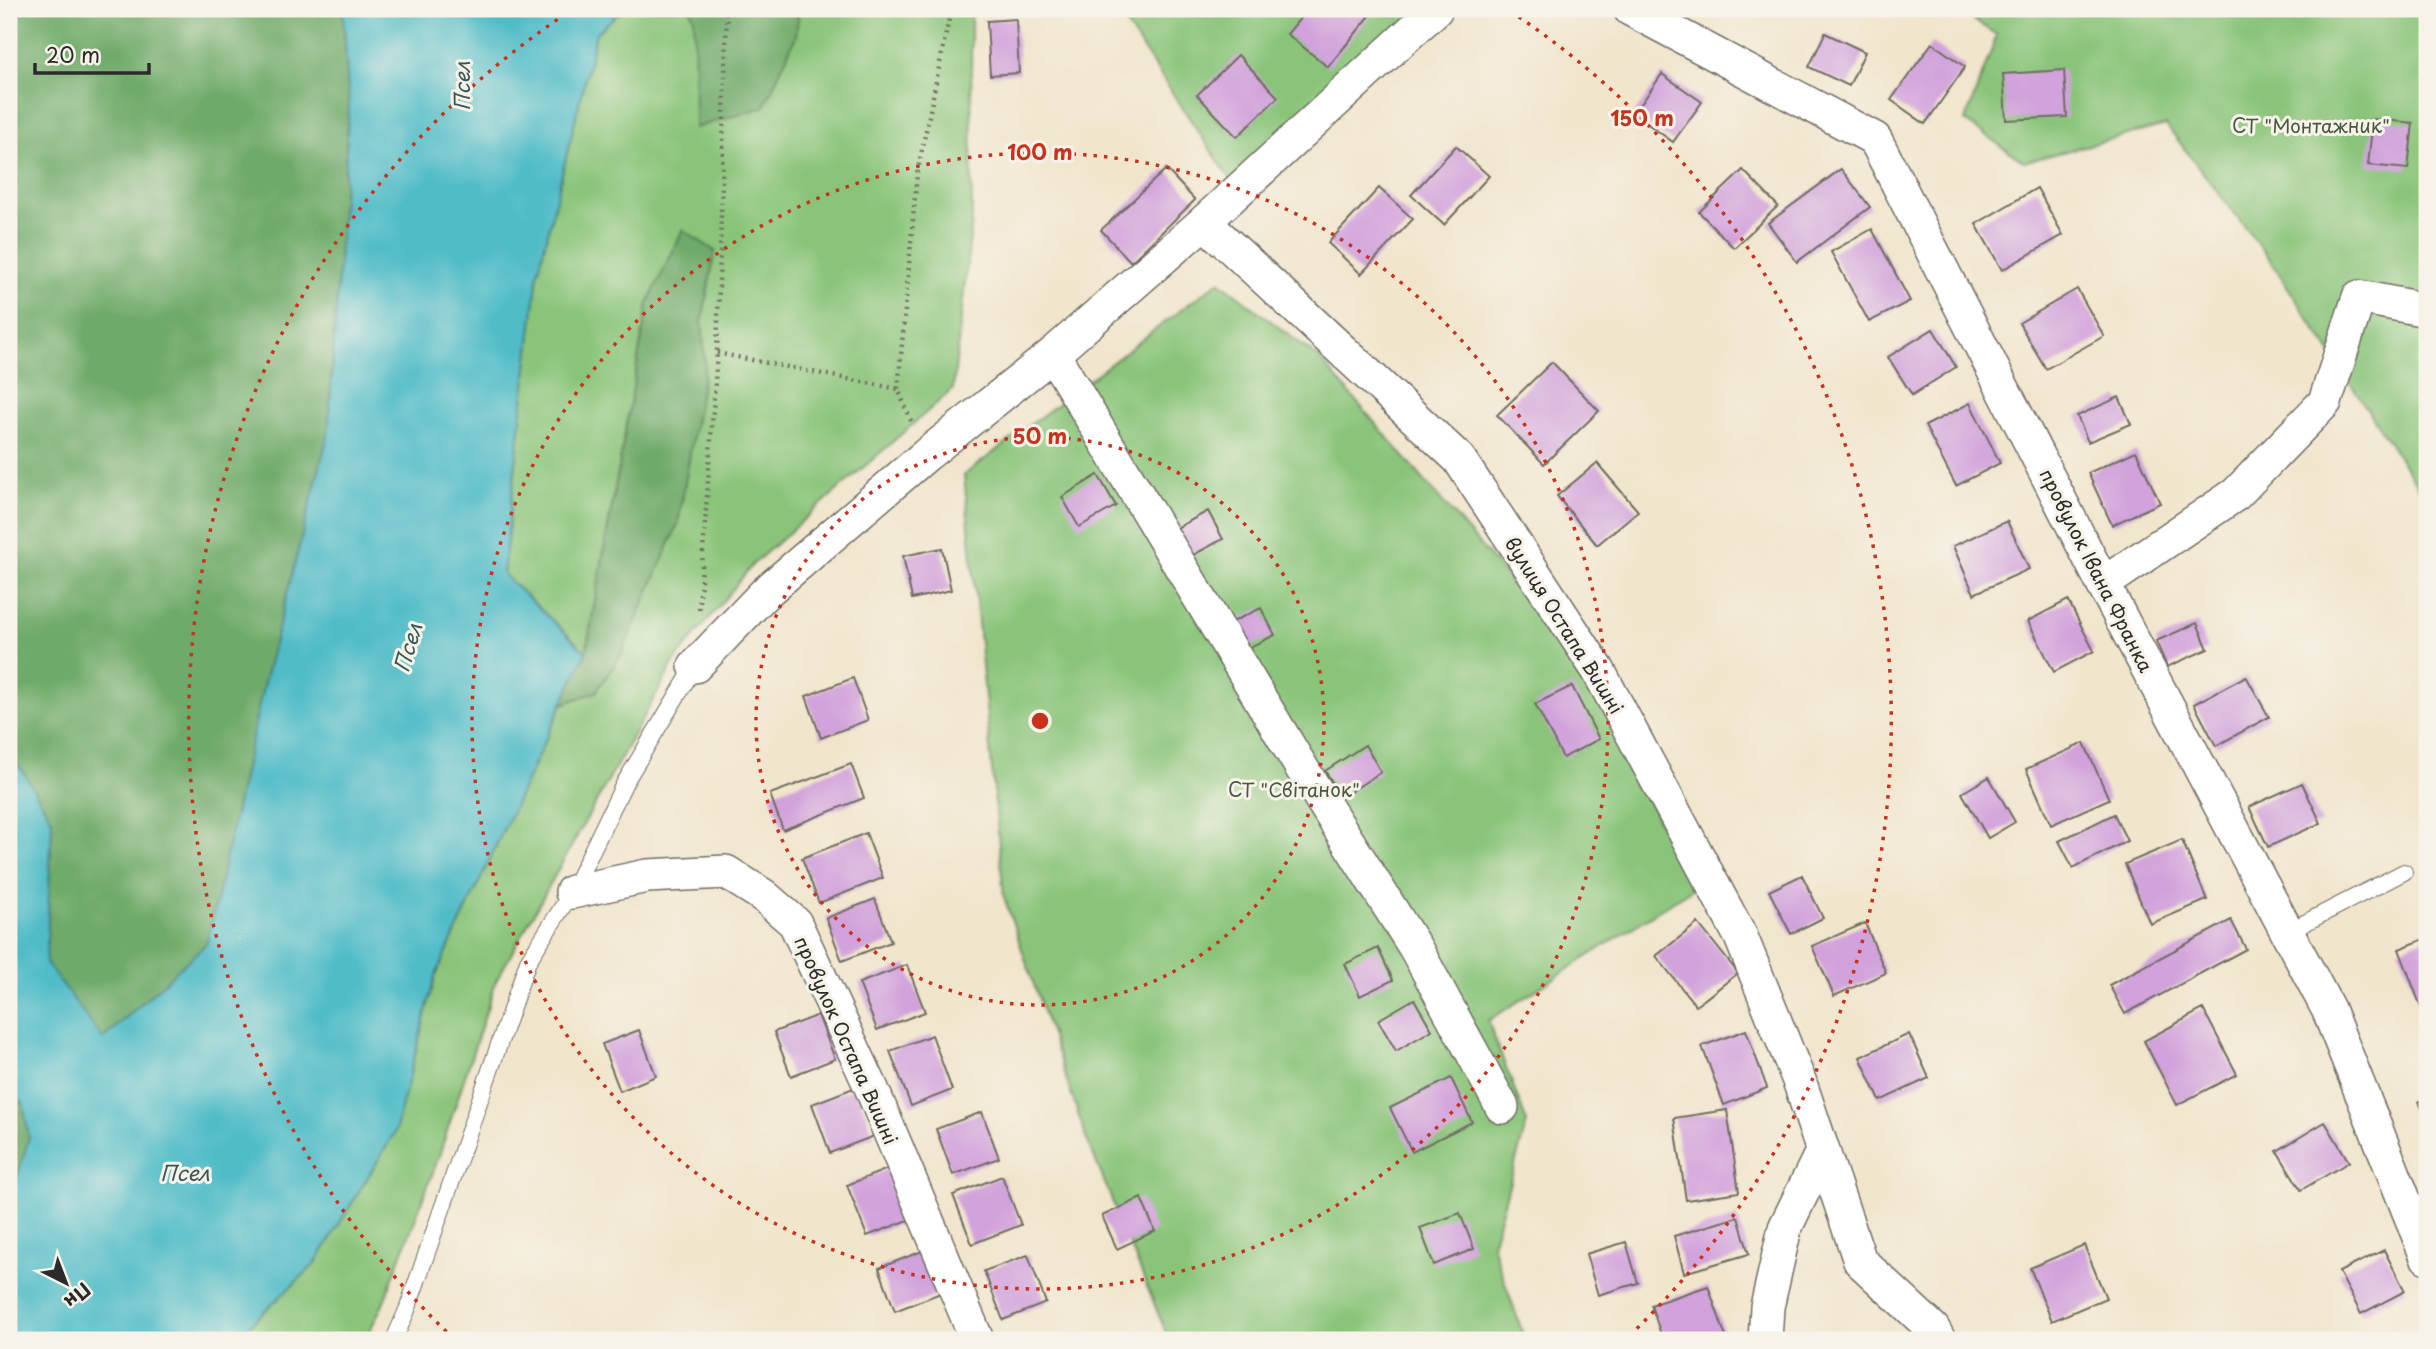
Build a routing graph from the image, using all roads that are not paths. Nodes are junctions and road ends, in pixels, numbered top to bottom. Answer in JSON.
{"nodes":[{"id":1,"x":1436,"y":9,"type":"edge"},
{"id":2,"x":1630,"y":9,"type":"edge"},
{"id":3,"x":1204,"y":222,"type":"junction"},
{"id":4,"x":2427,"y":310,"type":"edge"},
{"id":5,"x":1053,"y":354,"type":"junction"},
{"id":6,"x":2104,"y":584,"type":"junction"},
{"id":7,"x":695,"y":666,"type":"joint"},
{"id":8,"x":2404,"y":872,"type":"dead end"},
{"id":9,"x":572,"y":892,"type":"junction"},
{"id":10,"x":2287,"y":932,"type":"junction"},
{"id":11,"x":1502,"y":1107,"type":"dead end"},
{"id":12,"x":1823,"y":1150,"type":"junction"},
{"id":13,"x":2427,"y":1256,"type":"edge"},
{"id":14,"x":394,"y":1340,"type":"edge"},
{"id":15,"x":977,"y":1340,"type":"edge"},
{"id":16,"x":1765,"y":1340,"type":"edge"},
{"id":17,"x":1938,"y":1340,"type":"edge"}],
"edges":[{"from":1,"to":3,"type":"street"},
{"from":2,"to":6,"type":"street","name":"провулок Івана Франка"},
{"from":3,"to":5,"type":"street"},
{"from":3,"to":12,"type":"street","name":"вулиця Остапа Вишні"},
{"from":4,"to":6,"type":"street"},
{"from":5,"to":7,"type":"street"},
{"from":5,"to":11,"type":"street"},
{"from":6,"to":10,"type":"street","name":"провулок Івана Франка"},
{"from":7,"to":9,"type":"lane"},
{"from":8,"to":10,"type":"lane"},
{"from":9,"to":14,"type":"lane"},
{"from":9,"to":15,"type":"street","name":"провулок Остапа Вишні"},
{"from":10,"to":13,"type":"street","name":"провулок Івана Франка"},
{"from":12,"to":16,"type":"street"},
{"from":12,"to":17,"type":"street","name":"вулиця Остапа Вишні"}]}
